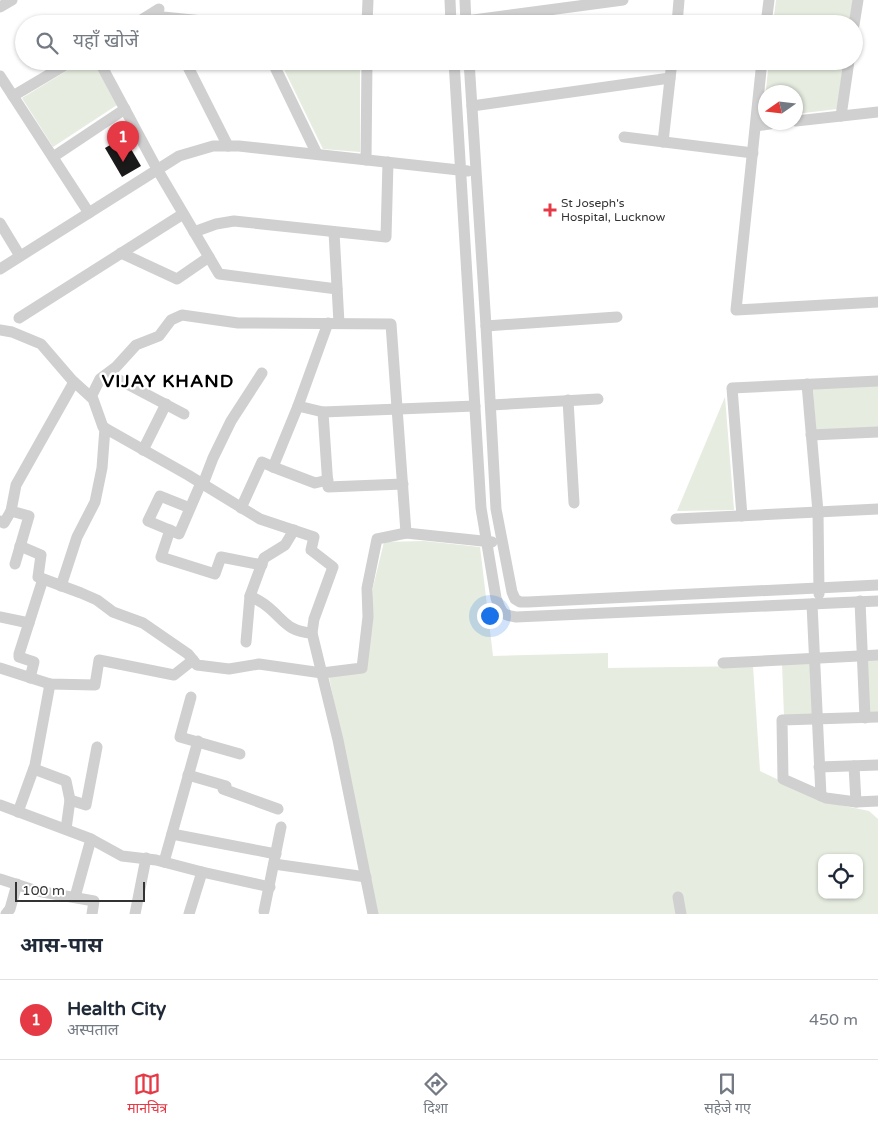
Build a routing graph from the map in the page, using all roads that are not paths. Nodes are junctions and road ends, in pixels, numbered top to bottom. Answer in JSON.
{"nodes":[{"id":1,"x":12,"y":0,"type":"edge"},
{"id":2,"x":368,"y":0,"type":"edge"},
{"id":3,"x":450,"y":0,"type":"edge"},
{"id":4,"x":465,"y":0,"type":"edge"},
{"id":5,"x":623,"y":0,"type":"edge"},
{"id":6,"x":680,"y":0,"type":"edge"},
{"id":7,"x":768,"y":0,"type":"edge"},
{"id":8,"x":858,"y":0,"type":"edge"},
{"id":9,"x":0,"y":7,"type":"edge"},
{"id":10,"x":162,"y":12,"type":"edge"},
{"id":11,"x":180,"y":15,"type":"edge"},
{"id":12,"x":367,"y":15,"type":"edge"},
{"id":13,"x":451,"y":15,"type":"edge"},
{"id":14,"x":466,"y":15,"type":"edge"},
{"id":15,"x":516,"y":15,"type":"edge"},
{"id":16,"x":678,"y":15,"type":"edge"},
{"id":17,"x":767,"y":15,"type":"edge"},
{"id":18,"x":856,"y":15,"type":"edge"},
{"id":19,"x":57,"y":70,"type":"edge"},
{"id":20,"x":104,"y":70,"type":"edge"},
{"id":21,"x":190,"y":70,"type":"edge"},
{"id":22,"x":276,"y":70,"type":"edge"},
{"id":23,"x":367,"y":70,"type":"edge"},
{"id":24,"x":455,"y":70,"type":"edge"},
{"id":25,"x":470,"y":70,"type":"edge"},
{"id":26,"x":671,"y":70,"type":"edge"},
{"id":27,"x":761,"y":70,"type":"edge"},
{"id":28,"x":848,"y":70,"type":"edge"},
{"id":29,"x":0,"y":76,"type":"edge"},
{"id":30,"x":670,"y":78,"type":"junction"},
{"id":31,"x":13,"y":96,"type":"junction"},
{"id":32,"x":472,"y":106,"type":"junction"},
{"id":33,"x":125,"y":109,"type":"junction"},
{"id":34,"x":878,"y":112,"type":"edge"},
{"id":35,"x":841,"y":116,"type":"junction"},
{"id":36,"x":803,"y":120,"type":"edge"},
{"id":37,"x":756,"y":126,"type":"joint"},
{"id":38,"x":624,"y":137,"type":"dead end"},
{"id":39,"x":663,"y":142,"type":"junction"},
{"id":40,"x":228,"y":146,"type":"junction"},
{"id":41,"x":753,"y":153,"type":"junction"},
{"id":42,"x":317,"y":154,"type":"junction"},
{"id":43,"x":52,"y":157,"type":"junction"},
{"id":44,"x":366,"y":160,"type":"junction"},
{"id":45,"x":388,"y":162,"type":"junction"},
{"id":46,"x":157,"y":170,"type":"junction"},
{"id":47,"x":461,"y":170,"type":"junction"},
{"id":48,"x":476,"y":171,"type":"junction"},
{"id":49,"x":89,"y":213,"type":"junction"},
{"id":50,"x":183,"y":214,"type":"junction"},
{"id":51,"x":0,"y":223,"type":"edge"},
{"id":52,"x":194,"y":232,"type":"junction"},
{"id":53,"x":334,"y":232,"type":"junction"},
{"id":54,"x":121,"y":253,"type":"junction"},
{"id":55,"x":20,"y":256,"type":"junction"},
{"id":56,"x":209,"y":257,"type":"junction"},
{"id":57,"x":0,"y":269,"type":"edge"},
{"id":58,"x":337,"y":289,"type":"junction"},
{"id":59,"x":878,"y":302,"type":"edge"},
{"id":60,"x":617,"y":317,"type":"dead end"},
{"id":61,"x":19,"y":318,"type":"dead end"},
{"id":62,"x":333,"y":323,"type":"junction"},
{"id":63,"x":486,"y":326,"type":"junction"},
{"id":64,"x":0,"y":330,"type":"edge"},
{"id":65,"x":262,"y":373,"type":"dead end"},
{"id":66,"x":108,"y":374,"type":"junction"},
{"id":67,"x":878,"y":381,"type":"edge"},
{"id":68,"x":74,"y":382,"type":"junction"},
{"id":69,"x":807,"y":384,"type":"junction"},
{"id":70,"x":91,"y":397,"type":"junction"},
{"id":71,"x":598,"y":399,"type":"dead end"},
{"id":72,"x":568,"y":400,"type":"junction"},
{"id":73,"x":166,"y":404,"type":"junction"},
{"id":74,"x":491,"y":405,"type":"junction"},
{"id":75,"x":298,"y":406,"type":"junction"},
{"id":76,"x":475,"y":406,"type":"junction"},
{"id":77,"x":397,"y":409,"type":"junction"},
{"id":78,"x":324,"y":412,"type":"junction"},
{"id":79,"x":184,"y":414,"type":"dead end"},
{"id":80,"x":105,"y":428,"type":"junction"},
{"id":81,"x":878,"y":432,"type":"edge"},
{"id":82,"x":811,"y":435,"type":"junction"},
{"id":83,"x":143,"y":450,"type":"junction"},
{"id":84,"x":273,"y":467,"type":"junction"},
{"id":85,"x":328,"y":480,"type":"junction"},
{"id":86,"x":202,"y":484,"type":"junction"},
{"id":87,"x":403,"y":484,"type":"junction"},
{"id":88,"x":574,"y":503,"type":"dead end"},
{"id":89,"x":190,"y":508,"type":"junction"},
{"id":90,"x":242,"y":508,"type":"junction"},
{"id":91,"x":878,"y":509,"type":"edge"},
{"id":92,"x":11,"y":511,"type":"junction"},
{"id":93,"x":818,"y":512,"type":"junction"},
{"id":94,"x":742,"y":516,"type":"junction"},
{"id":95,"x":676,"y":519,"type":"dead end"},
{"id":96,"x":0,"y":522,"type":"edge"},
{"id":97,"x":170,"y":530,"type":"junction"},
{"id":98,"x":294,"y":530,"type":"junction"},
{"id":99,"x":406,"y":533,"type":"junction"},
{"id":100,"x":486,"y":541,"type":"junction"},
{"id":101,"x":502,"y":542,"type":"junction"},
{"id":102,"x":20,"y":546,"type":"junction"},
{"id":103,"x":15,"y":564,"type":"dead end"},
{"id":104,"x":262,"y":565,"type":"junction"},
{"id":105,"x":43,"y":579,"type":"junction"},
{"id":106,"x":61,"y":586,"type":"junction"},
{"id":107,"x":878,"y":586,"type":"edge"},
{"id":108,"x":819,"y":588,"type":"junction"},
{"id":109,"x":250,"y":596,"type":"junction"},
{"id":110,"x":860,"y":601,"type":"junction"},
{"id":111,"x":878,"y":601,"type":"edge"},
{"id":112,"x":816,"y":603,"type":"junction"},
{"id":113,"x":0,"y":617,"type":"edge"},
{"id":114,"x":29,"y":623,"type":"junction"},
{"id":115,"x":312,"y":633,"type":"junction"},
{"id":116,"x":246,"y":642,"type":"dead end"},
{"id":117,"x":878,"y":655,"type":"edge"},
{"id":118,"x":862,"y":656,"type":"junction"},
{"id":119,"x":814,"y":658,"type":"junction"},
{"id":120,"x":193,"y":660,"type":"junction"},
{"id":121,"x":723,"y":663,"type":"dead end"},
{"id":122,"x":0,"y":668,"type":"edge"},
{"id":123,"x":322,"y":673,"type":"junction"},
{"id":124,"x":30,"y":678,"type":"junction"},
{"id":125,"x":50,"y":684,"type":"junction"},
{"id":126,"x":191,"y":697,"type":"dead end"},
{"id":127,"x":878,"y":717,"type":"edge"},
{"id":128,"x":865,"y":718,"type":"junction"},
{"id":129,"x":817,"y":719,"type":"junction"},
{"id":130,"x":198,"y":741,"type":"junction"},
{"id":131,"x":97,"y":747,"type":"dead end"},
{"id":132,"x":240,"y":754,"type":"dead end"},
{"id":133,"x":878,"y":765,"type":"edge"},
{"id":134,"x":854,"y":766,"type":"junction"},
{"id":135,"x":819,"y":767,"type":"junction"},
{"id":136,"x":34,"y":769,"type":"junction"},
{"id":137,"x":188,"y":775,"type":"junction"},
{"id":138,"x":821,"y":796,"type":"junction"},
{"id":139,"x":70,"y":800,"type":"junction"},
{"id":140,"x":878,"y":801,"type":"edge"},
{"id":141,"x":856,"y":802,"type":"junction"},
{"id":142,"x":0,"y":805,"type":"edge"},
{"id":143,"x":278,"y":809,"type":"dead end"},
{"id":144,"x":18,"y":812,"type":"junction"},
{"id":145,"x":281,"y":827,"type":"dead end"},
{"id":146,"x":66,"y":830,"type":"junction"},
{"id":147,"x":172,"y":834,"type":"junction"},
{"id":148,"x":91,"y":839,"type":"junction"},
{"id":149,"x":146,"y":858,"type":"junction"},
{"id":150,"x":275,"y":859,"type":"junction"},
{"id":151,"x":164,"y":862,"type":"junction"},
{"id":152,"x":202,"y":872,"type":"junction"},
{"id":153,"x":366,"y":877,"type":"junction"},
{"id":154,"x":0,"y":878,"type":"edge"},
{"id":155,"x":17,"y":884,"type":"junction"},
{"id":156,"x":270,"y":887,"type":"junction"},
{"id":157,"x":678,"y":897,"type":"dead end"},
{"id":158,"x":74,"y":898,"type":"junction"},
{"id":159,"x":264,"y":911,"type":"dead end"},
{"id":160,"x":6,"y":914,"type":"edge"},
{"id":161,"x":92,"y":914,"type":"edge"},
{"id":162,"x":135,"y":914,"type":"edge"},
{"id":163,"x":189,"y":914,"type":"edge"},
{"id":164,"x":373,"y":914,"type":"edge"},
{"id":165,"x":681,"y":914,"type":"edge"}],
"edges":[{"from":1,"to":9,"type":"street"},
{"from":2,"to":12,"type":"street"},
{"from":3,"to":13,"type":"street"},
{"from":4,"to":14,"type":"street"},
{"from":5,"to":15,"type":"street"},
{"from":6,"to":16,"type":"street"},
{"from":7,"to":17,"type":"street"},
{"from":8,"to":18,"type":"street"},
{"from":10,"to":11,"type":"street"},
{"from":19,"to":31,"type":"street"},
{"from":20,"to":33,"type":"street"},
{"from":21,"to":40,"type":"street"},
{"from":22,"to":42,"type":"street"},
{"from":23,"to":44,"type":"street"},
{"from":24,"to":47,"type":"street"},
{"from":25,"to":32,"type":"street"},
{"from":26,"to":30,"type":"street"},
{"from":27,"to":37,"type":"street"},
{"from":28,"to":35,"type":"street"},
{"from":29,"to":31,"type":"street"},
{"from":30,"to":32,"type":"street"},
{"from":30,"to":39,"type":"street"},
{"from":31,"to":43,"type":"street"},
{"from":32,"to":48,"type":"street"},
{"from":33,"to":43,"type":"street"},
{"from":33,"to":46,"type":"street"},
{"from":34,"to":35,"type":"street"},
{"from":35,"to":36,"type":"street"},
{"from":37,"to":41,"type":"street"},
{"from":38,"to":39,"type":"street"},
{"from":39,"to":41,"type":"street"},
{"from":40,"to":42,"type":"street"},
{"from":40,"to":46,"type":"street"},
{"from":41,"to":59,"type":"street"},
{"from":42,"to":44,"type":"street"},
{"from":43,"to":49,"type":"street"},
{"from":44,"to":45,"type":"street"},
{"from":45,"to":47,"type":"street"},
{"from":45,"to":53,"type":"street"},
{"from":46,"to":49,"type":"street"},
{"from":46,"to":50,"type":"street"},
{"from":47,"to":48,"type":"street"},
{"from":47,"to":76,"type":"street"},
{"from":48,"to":63,"type":"street"},
{"from":49,"to":55,"type":"street"},
{"from":50,"to":52,"type":"street"},
{"from":50,"to":54,"type":"street"},
{"from":51,"to":55,"type":"street"},
{"from":52,"to":53,"type":"street"},
{"from":52,"to":56,"type":"street"},
{"from":53,"to":58,"type":"street"},
{"from":54,"to":56,"type":"street"},
{"from":54,"to":61,"type":"street"},
{"from":55,"to":57,"type":"street"},
{"from":56,"to":58,"type":"street"},
{"from":58,"to":62,"type":"street"},
{"from":60,"to":63,"type":"street"},
{"from":62,"to":66,"type":"street"},
{"from":62,"to":75,"type":"street"},
{"from":62,"to":77,"type":"street"},
{"from":63,"to":74,"type":"street"},
{"from":64,"to":68,"type":"street"},
{"from":65,"to":86,"type":"street"},
{"from":66,"to":70,"type":"street"},
{"from":66,"to":73,"type":"street"},
{"from":67,"to":69,"type":"street"},
{"from":68,"to":70,"type":"street"},
{"from":68,"to":92,"type":"street"},
{"from":69,"to":82,"type":"street"},
{"from":69,"to":94,"type":"street"},
{"from":70,"to":80,"type":"street"},
{"from":71,"to":72,"type":"street"},
{"from":72,"to":74,"type":"street"},
{"from":72,"to":88,"type":"street"},
{"from":73,"to":79,"type":"street"},
{"from":73,"to":83,"type":"street"},
{"from":74,"to":101,"type":"street"},
{"from":75,"to":78,"type":"street"},
{"from":75,"to":84,"type":"street"},
{"from":76,"to":77,"type":"street"},
{"from":76,"to":100,"type":"street"},
{"from":77,"to":78,"type":"street"},
{"from":77,"to":87,"type":"street"},
{"from":78,"to":85,"type":"street"},
{"from":80,"to":83,"type":"street"},
{"from":80,"to":106,"type":"street"},
{"from":81,"to":82,"type":"street"},
{"from":82,"to":93,"type":"street"},
{"from":83,"to":86,"type":"street"},
{"from":84,"to":85,"type":"street"},
{"from":84,"to":90,"type":"street"},
{"from":85,"to":87,"type":"street"},
{"from":86,"to":89,"type":"street"},
{"from":86,"to":90,"type":"street"},
{"from":87,"to":99,"type":"street"},
{"from":89,"to":97,"type":"street"},
{"from":89,"to":97,"type":"street"},
{"from":90,"to":98,"type":"street"},
{"from":91,"to":93,"type":"street"},
{"from":92,"to":96,"type":"street"},
{"from":92,"to":102,"type":"street"},
{"from":93,"to":94,"type":"street"},
{"from":93,"to":108,"type":"street"},
{"from":94,"to":95,"type":"street"},
{"from":97,"to":104,"type":"street"},
{"from":98,"to":104,"type":"street"},
{"from":98,"to":115,"type":"street"},
{"from":99,"to":100,"type":"street"},
{"from":99,"to":123,"type":"street"},
{"from":100,"to":101,"type":"street"},
{"from":100,"to":112,"type":"street"},
{"from":101,"to":108,"type":"street"},
{"from":102,"to":103,"type":"street"},
{"from":102,"to":105,"type":"street"},
{"from":104,"to":109,"type":"street"},
{"from":105,"to":106,"type":"street"},
{"from":105,"to":114,"type":"street"},
{"from":106,"to":120,"type":"street"},
{"from":107,"to":108,"type":"street"},
{"from":108,"to":112,"type":"street"},
{"from":109,"to":115,"type":"street"},
{"from":109,"to":116,"type":"street"},
{"from":110,"to":111,"type":"street"},
{"from":110,"to":112,"type":"street"},
{"from":110,"to":118,"type":"street"},
{"from":112,"to":119,"type":"street"},
{"from":113,"to":114,"type":"street"},
{"from":114,"to":124,"type":"street"},
{"from":115,"to":123,"type":"street"},
{"from":117,"to":118,"type":"street"},
{"from":118,"to":119,"type":"street"},
{"from":118,"to":128,"type":"street"},
{"from":119,"to":121,"type":"street"},
{"from":119,"to":129,"type":"street"},
{"from":120,"to":123,"type":"street"},
{"from":120,"to":125,"type":"street"},
{"from":122,"to":124,"type":"street"},
{"from":123,"to":153,"type":"street"},
{"from":124,"to":125,"type":"street"},
{"from":125,"to":136,"type":"street"},
{"from":126,"to":130,"type":"street"},
{"from":127,"to":128,"type":"street"},
{"from":128,"to":129,"type":"street"},
{"from":129,"to":135,"type":"street"},
{"from":129,"to":138,"type":"street"},
{"from":130,"to":132,"type":"street"},
{"from":130,"to":137,"type":"street"},
{"from":131,"to":139,"type":"street"},
{"from":133,"to":134,"type":"street"},
{"from":134,"to":135,"type":"street"},
{"from":134,"to":141,"type":"street"},
{"from":135,"to":138,"type":"street"},
{"from":136,"to":139,"type":"street"},
{"from":136,"to":144,"type":"street"},
{"from":137,"to":143,"type":"street"},
{"from":137,"to":147,"type":"street"},
{"from":138,"to":141,"type":"street"},
{"from":139,"to":146,"type":"street"},
{"from":140,"to":141,"type":"street"},
{"from":142,"to":144,"type":"street"},
{"from":144,"to":146,"type":"street"},
{"from":145,"to":150,"type":"street"},
{"from":146,"to":148,"type":"street"},
{"from":147,"to":150,"type":"street"},
{"from":147,"to":151,"type":"street"},
{"from":148,"to":149,"type":"street"},
{"from":148,"to":158,"type":"street"},
{"from":149,"to":151,"type":"street"},
{"from":149,"to":162,"type":"street"},
{"from":150,"to":153,"type":"street"},
{"from":150,"to":156,"type":"street"},
{"from":151,"to":152,"type":"street"},
{"from":152,"to":156,"type":"street"},
{"from":152,"to":163,"type":"street"},
{"from":153,"to":164,"type":"street"},
{"from":154,"to":155,"type":"street"},
{"from":155,"to":158,"type":"street"},
{"from":155,"to":160,"type":"street"},
{"from":156,"to":159,"type":"street"},
{"from":157,"to":165,"type":"street"},
{"from":158,"to":161,"type":"street"}]}
